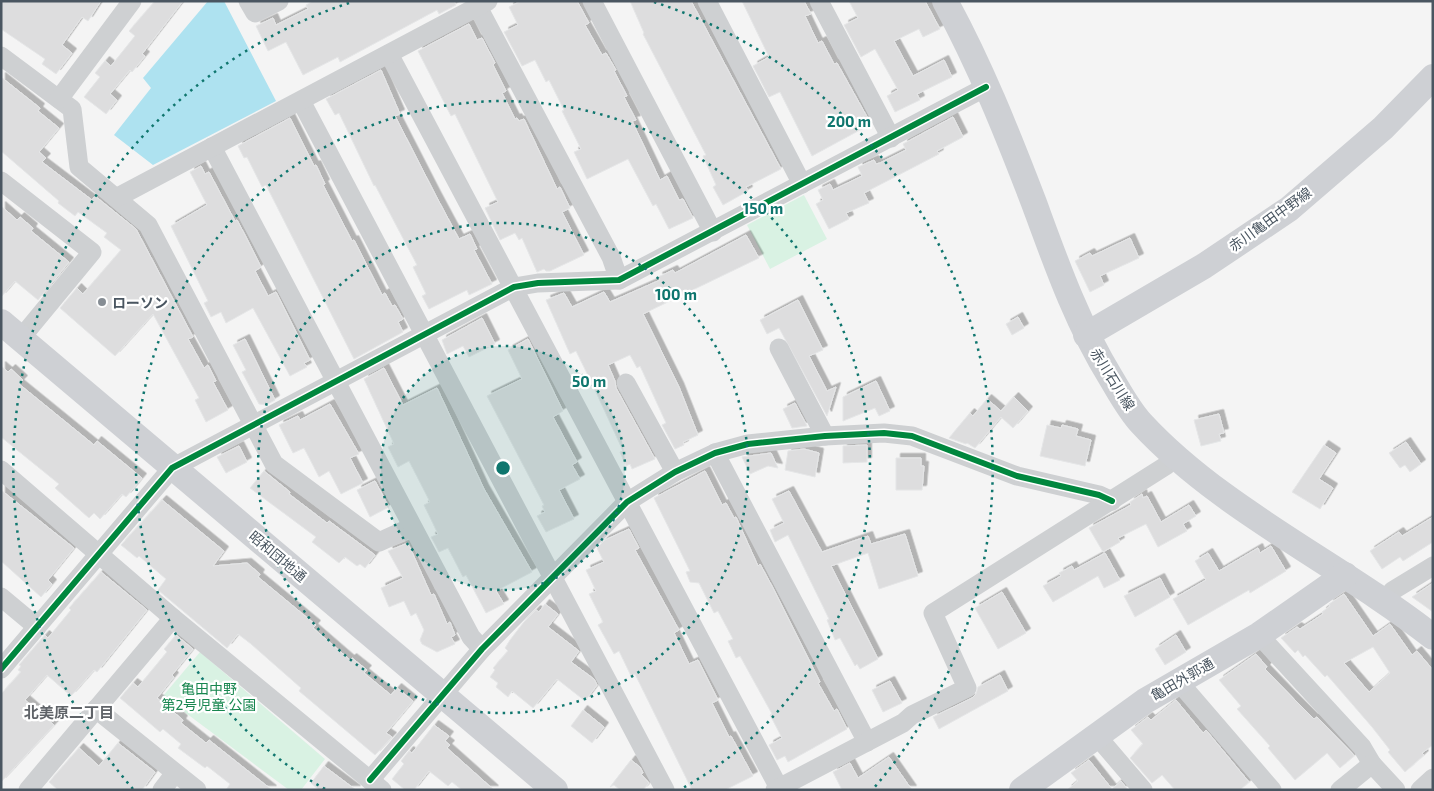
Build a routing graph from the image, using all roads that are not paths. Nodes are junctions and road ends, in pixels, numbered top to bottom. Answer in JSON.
{"nodes":[{"id":1,"x":132,"y":1,"type":"edge"},
{"id":2,"x":248,"y":1,"type":"edge"},
{"id":3,"x":279,"y":1,"type":"edge"},
{"id":4,"x":592,"y":1,"type":"edge"},
{"id":5,"x":707,"y":1,"type":"edge"},
{"id":6,"x":819,"y":1,"type":"edge"},
{"id":7,"x":945,"y":1,"type":"edge"},
{"id":8,"x":483,"y":4,"type":"edge"},
{"id":9,"x":389,"y":54,"type":"junction"},
{"id":10,"x":1,"y":56,"type":"edge"},
{"id":11,"x":1433,"y":76,"type":"edge"},
{"id":12,"x":986,"y":87,"type":"junction"},
{"id":13,"x":59,"y":98,"type":"junction"},
{"id":14,"x":301,"y":101,"type":"junction"},
{"id":15,"x":891,"y":138,"type":"junction"},
{"id":16,"x":212,"y":147,"type":"junction"},
{"id":17,"x":1,"y":181,"type":"edge"},
{"id":18,"x":802,"y":184,"type":"junction"},
{"id":19,"x":116,"y":198,"type":"junction"},
{"id":20,"x":714,"y":232,"type":"junction"},
{"id":21,"x":619,"y":280,"type":"junction"},
{"id":22,"x":514,"y":287,"type":"junction"},
{"id":23,"x":11,"y":330,"type":"edge"},
{"id":24,"x":425,"y":334,"type":"junction"},
{"id":25,"x":1086,"y":335,"type":"junction"},
{"id":26,"x":779,"y":348,"type":"dead end"},
{"id":27,"x":335,"y":381,"type":"junction"},
{"id":28,"x":626,"y":383,"type":"dead end"},
{"id":29,"x":253,"y":423,"type":"junction"},
{"id":30,"x":825,"y":436,"type":"junction"},
{"id":31,"x":715,"y":453,"type":"junction"},
{"id":32,"x":1167,"y":465,"type":"dead end"},
{"id":33,"x":172,"y":468,"type":"junction"},
{"id":34,"x":1,"y":470,"type":"edge"},
{"id":35,"x":675,"y":472,"type":"junction"},
{"id":36,"x":1112,"y":501,"type":"junction"},
{"id":37,"x":627,"y":502,"type":"junction"},
{"id":38,"x":412,"y":527,"type":"junction"},
{"id":39,"x":100,"y":555,"type":"junction"},
{"id":40,"x":1433,"y":566,"type":"edge"},
{"id":41,"x":1345,"y":574,"type":"junction"},
{"id":42,"x":553,"y":577,"type":"junction"},
{"id":43,"x":1392,"y":591,"type":"dead end"},
{"id":44,"x":1,"y":597,"type":"edge"},
{"id":45,"x":173,"y":618,"type":"junction"},
{"id":46,"x":37,"y":627,"type":"junction"},
{"id":47,"x":1259,"y":635,"type":"junction"},
{"id":48,"x":1433,"y":637,"type":"edge"},
{"id":49,"x":482,"y":649,"type":"junction"},
{"id":50,"x":1,"y":669,"type":"edge"},
{"id":51,"x":1178,"y":681,"type":"junction"},
{"id":52,"x":442,"y":695,"type":"junction"},
{"id":53,"x":96,"y":709,"type":"junction"},
{"id":54,"x":1096,"y":735,"type":"junction"},
{"id":55,"x":868,"y":742,"type":"junction"},
{"id":56,"x":1372,"y":764,"type":"junction"},
{"id":57,"x":175,"y":773,"type":"junction"},
{"id":58,"x":1433,"y":778,"type":"edge"},
{"id":59,"x":376,"y":785,"type":"edge"},
{"id":60,"x":550,"y":788,"type":"edge"},
{"id":61,"x":29,"y":789,"type":"edge"},
{"id":62,"x":777,"y":789,"type":"edge"},
{"id":63,"x":162,"y":790,"type":"edge"},
{"id":64,"x":197,"y":790,"type":"edge"},
{"id":65,"x":665,"y":790,"type":"edge"},
{"id":66,"x":1022,"y":790,"type":"edge"},
{"id":67,"x":1143,"y":790,"type":"edge"},
{"id":68,"x":1272,"y":790,"type":"edge"},
{"id":69,"x":1340,"y":790,"type":"edge"},
{"id":70,"x":1396,"y":790,"type":"edge"},
{"id":71,"x":1420,"y":790,"type":"edge"}],
"edges":[{"from":1,"to":13,"type":"street"},
{"from":2,"to":3,"type":"street"},
{"from":4,"to":20,"type":"street"},
{"from":5,"to":18,"type":"street"},
{"from":6,"to":15,"type":"street"},
{"from":7,"to":12,"type":"street","name":"赤川石川線"},
{"from":8,"to":9,"type":"street"},
{"from":8,"to":21,"type":"street"},
{"from":9,"to":14,"type":"street"},
{"from":9,"to":22,"type":"street"},
{"from":10,"to":13,"type":"street"},
{"from":11,"to":25,"type":"street","name":"赤川亀田中野線"},
{"from":12,"to":15,"type":"street"},
{"from":12,"to":25,"type":"street","name":"赤川石川線"},
{"from":13,"to":19,"type":"street"},
{"from":14,"to":16,"type":"street"},
{"from":14,"to":24,"type":"street"},
{"from":15,"to":18,"type":"street"},
{"from":16,"to":19,"type":"street"},
{"from":16,"to":27,"type":"street"},
{"from":17,"to":23,"type":"street"},
{"from":18,"to":20,"type":"street"},
{"from":19,"to":29,"type":"street"},
{"from":20,"to":21,"type":"street"},
{"from":21,"to":22,"type":"street"},
{"from":22,"to":24,"type":"street"},
{"from":22,"to":37,"type":"street"},
{"from":23,"to":33,"type":"street","name":"昭和団地通"},
{"from":24,"to":27,"type":"street"},
{"from":24,"to":42,"type":"street"},
{"from":25,"to":41,"type":"street","name":"赤川石川線"},
{"from":26,"to":30,"type":"street"},
{"from":27,"to":29,"type":"street"},
{"from":27,"to":38,"type":"street"},
{"from":28,"to":35,"type":"street"},
{"from":29,"to":33,"type":"street"},
{"from":29,"to":38,"type":"street"},
{"from":30,"to":31,"type":"street"},
{"from":30,"to":36,"type":"street"},
{"from":31,"to":35,"type":"street"},
{"from":31,"to":55,"type":"street"},
{"from":32,"to":36,"type":"street"},
{"from":33,"to":39,"type":"street"},
{"from":33,"to":52,"type":"street","name":"昭和団地通"},
{"from":34,"to":39,"type":"street"},
{"from":35,"to":37,"type":"street"},
{"from":36,"to":55,"type":"street"},
{"from":37,"to":42,"type":"street"},
{"from":37,"to":62,"type":"street"},
{"from":38,"to":49,"type":"street"},
{"from":39,"to":45,"type":"street"},
{"from":39,"to":46,"type":"street"},
{"from":40,"to":43,"type":"street"},
{"from":41,"to":47,"type":"street","name":"亀田外郭通"},
{"from":41,"to":48,"type":"street","name":"赤川石川線"},
{"from":42,"to":49,"type":"street"},
{"from":42,"to":65,"type":"street"},
{"from":44,"to":46,"type":"street"},
{"from":45,"to":53,"type":"street"},
{"from":45,"to":59,"type":"street"},
{"from":46,"to":50,"type":"street"},
{"from":47,"to":51,"type":"street","name":"亀田外郭通"},
{"from":47,"to":56,"type":"street"},
{"from":49,"to":52,"type":"street"},
{"from":51,"to":54,"type":"street","name":"亀田外郭通"},
{"from":51,"to":68,"type":"street"},
{"from":52,"to":59,"type":"street"},
{"from":52,"to":60,"type":"street","name":"昭和団地通"},
{"from":53,"to":57,"type":"street"},
{"from":53,"to":61,"type":"street"},
{"from":54,"to":66,"type":"street","name":"亀田外郭通"},
{"from":54,"to":67,"type":"street"},
{"from":55,"to":62,"type":"street"},
{"from":56,"to":69,"type":"street"},
{"from":56,"to":70,"type":"street"},
{"from":57,"to":63,"type":"street"},
{"from":57,"to":64,"type":"street"},
{"from":58,"to":71,"type":"street"}]}
